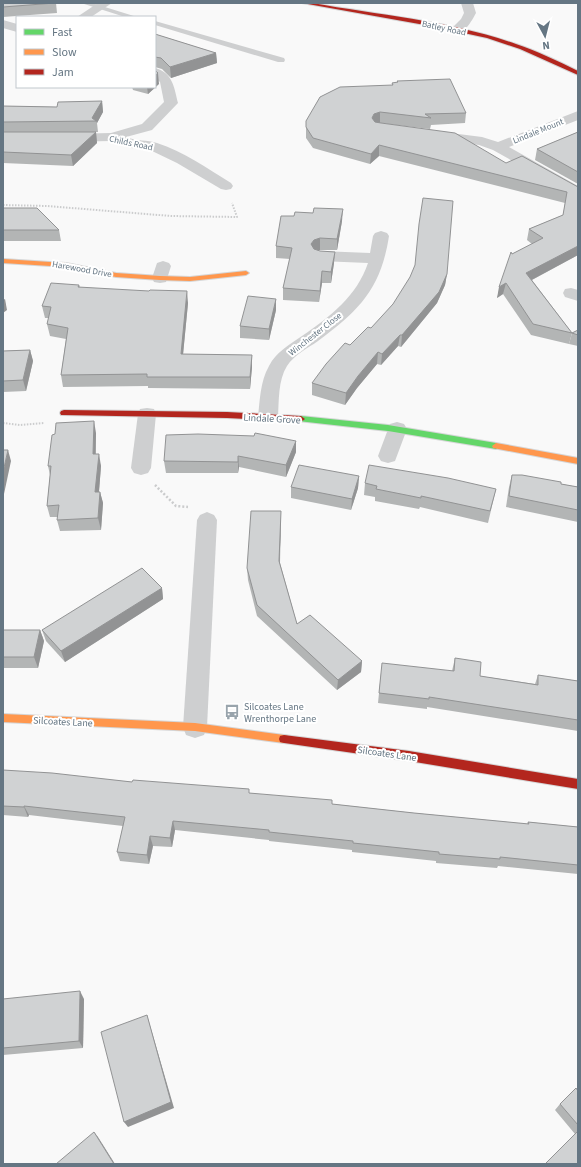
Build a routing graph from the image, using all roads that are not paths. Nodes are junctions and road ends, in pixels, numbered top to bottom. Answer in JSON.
{"nodes":[{"id":1,"x":84,"y":3,"type":"edge"},
{"id":2,"x":304,"y":3,"type":"edge"},
{"id":3,"x":467,"y":3,"type":"edge"},
{"id":4,"x":103,"y":5,"type":"edge"},
{"id":5,"x":85,"y":16,"type":"edge"},
{"id":6,"x":130,"y":16,"type":"edge"},
{"id":7,"x":156,"y":23,"type":"edge"},
{"id":8,"x":3,"y":24,"type":"edge"},
{"id":9,"x":16,"y":28,"type":"edge"},
{"id":10,"x":456,"y":30,"type":"junction"},
{"id":11,"x":281,"y":60,"type":"dead end"},
{"id":12,"x":156,"y":73,"type":"edge"},
{"id":13,"x":578,"y":73,"type":"edge"},
{"id":14,"x":578,"y":115,"type":"edge"},
{"id":15,"x":147,"y":127,"type":"junction"},
{"id":16,"x":420,"y":133,"type":"edge"},
{"id":17,"x":112,"y":137,"type":"junction"},
{"id":18,"x":53,"y":139,"type":"edge"},
{"id":19,"x":153,"y":146,"type":"junction"},
{"id":20,"x":498,"y":148,"type":"junction"},
{"id":21,"x":226,"y":186,"type":"road end"},
{"id":22,"x":578,"y":192,"type":"edge"},
{"id":23,"x":380,"y":236,"type":"dead end"},
{"id":24,"x":320,"y":256,"type":"edge"},
{"id":25,"x":378,"y":258,"type":"junction"},
{"id":26,"x":3,"y":261,"type":"edge"},
{"id":27,"x":237,"y":271,"type":"dead end"},
{"id":28,"x":64,"y":412,"type":"road end"},
{"id":29,"x":147,"y":414,"type":"junction"},
{"id":30,"x":268,"y":417,"type":"junction"},
{"id":31,"x":397,"y":429,"type":"junction"},
{"id":32,"x":388,"y":456,"type":"dead end"},
{"id":33,"x":578,"y":461,"type":"edge"},
{"id":34,"x":141,"y":468,"type":"road end"},
{"id":35,"x":207,"y":520,"type":"road end"},
{"id":36,"x":3,"y":718,"type":"edge"},
{"id":37,"x":195,"y":727,"type":"junction"},
{"id":38,"x":578,"y":784,"type":"edge"}],
"edges":[{"from":1,"to":4,"type":"lane"},
{"from":2,"to":10,"type":"street","name":"Batley Road"},
{"from":3,"to":10,"type":"street"},
{"from":4,"to":5,"type":"street"},
{"from":4,"to":6,"type":"lane"},
{"from":7,"to":11,"type":"lane"},
{"from":8,"to":9,"type":"street"},
{"from":10,"to":13,"type":"street","name":"Batley Road"},
{"from":12,"to":15,"type":"street"},
{"from":14,"to":20,"type":"street","name":"Lindale Mount"},
{"from":15,"to":17,"type":"street"},
{"from":15,"to":19,"type":"street"},
{"from":16,"to":20,"type":"street","name":"Lindale Mount"},
{"from":17,"to":18,"type":"street","name":"Childs Road"},
{"from":17,"to":19,"type":"street","name":"Childs Road"},
{"from":19,"to":21,"type":"street","name":"Childs Road"},
{"from":20,"to":22,"type":"street","name":"Lindale Mount"},
{"from":23,"to":25,"type":"street","name":"Winchester Close"},
{"from":24,"to":25,"type":"street"},
{"from":25,"to":30,"type":"street","name":"Winchester Close"},
{"from":26,"to":27,"type":"street","name":"Harewood Drive"},
{"from":28,"to":29,"type":"street","name":"Lindale Grove"},
{"from":29,"to":30,"type":"street","name":"Lindale Grove"},
{"from":29,"to":34,"type":"street"},
{"from":30,"to":31,"type":"street","name":"Lindale Grove"},
{"from":31,"to":32,"type":"street"},
{"from":31,"to":33,"type":"street","name":"Lindale Grove"},
{"from":35,"to":37,"type":"street"},
{"from":36,"to":37,"type":"street","name":"Silcoates Lane"},
{"from":37,"to":38,"type":"street","name":"Silcoates Lane"}]}
